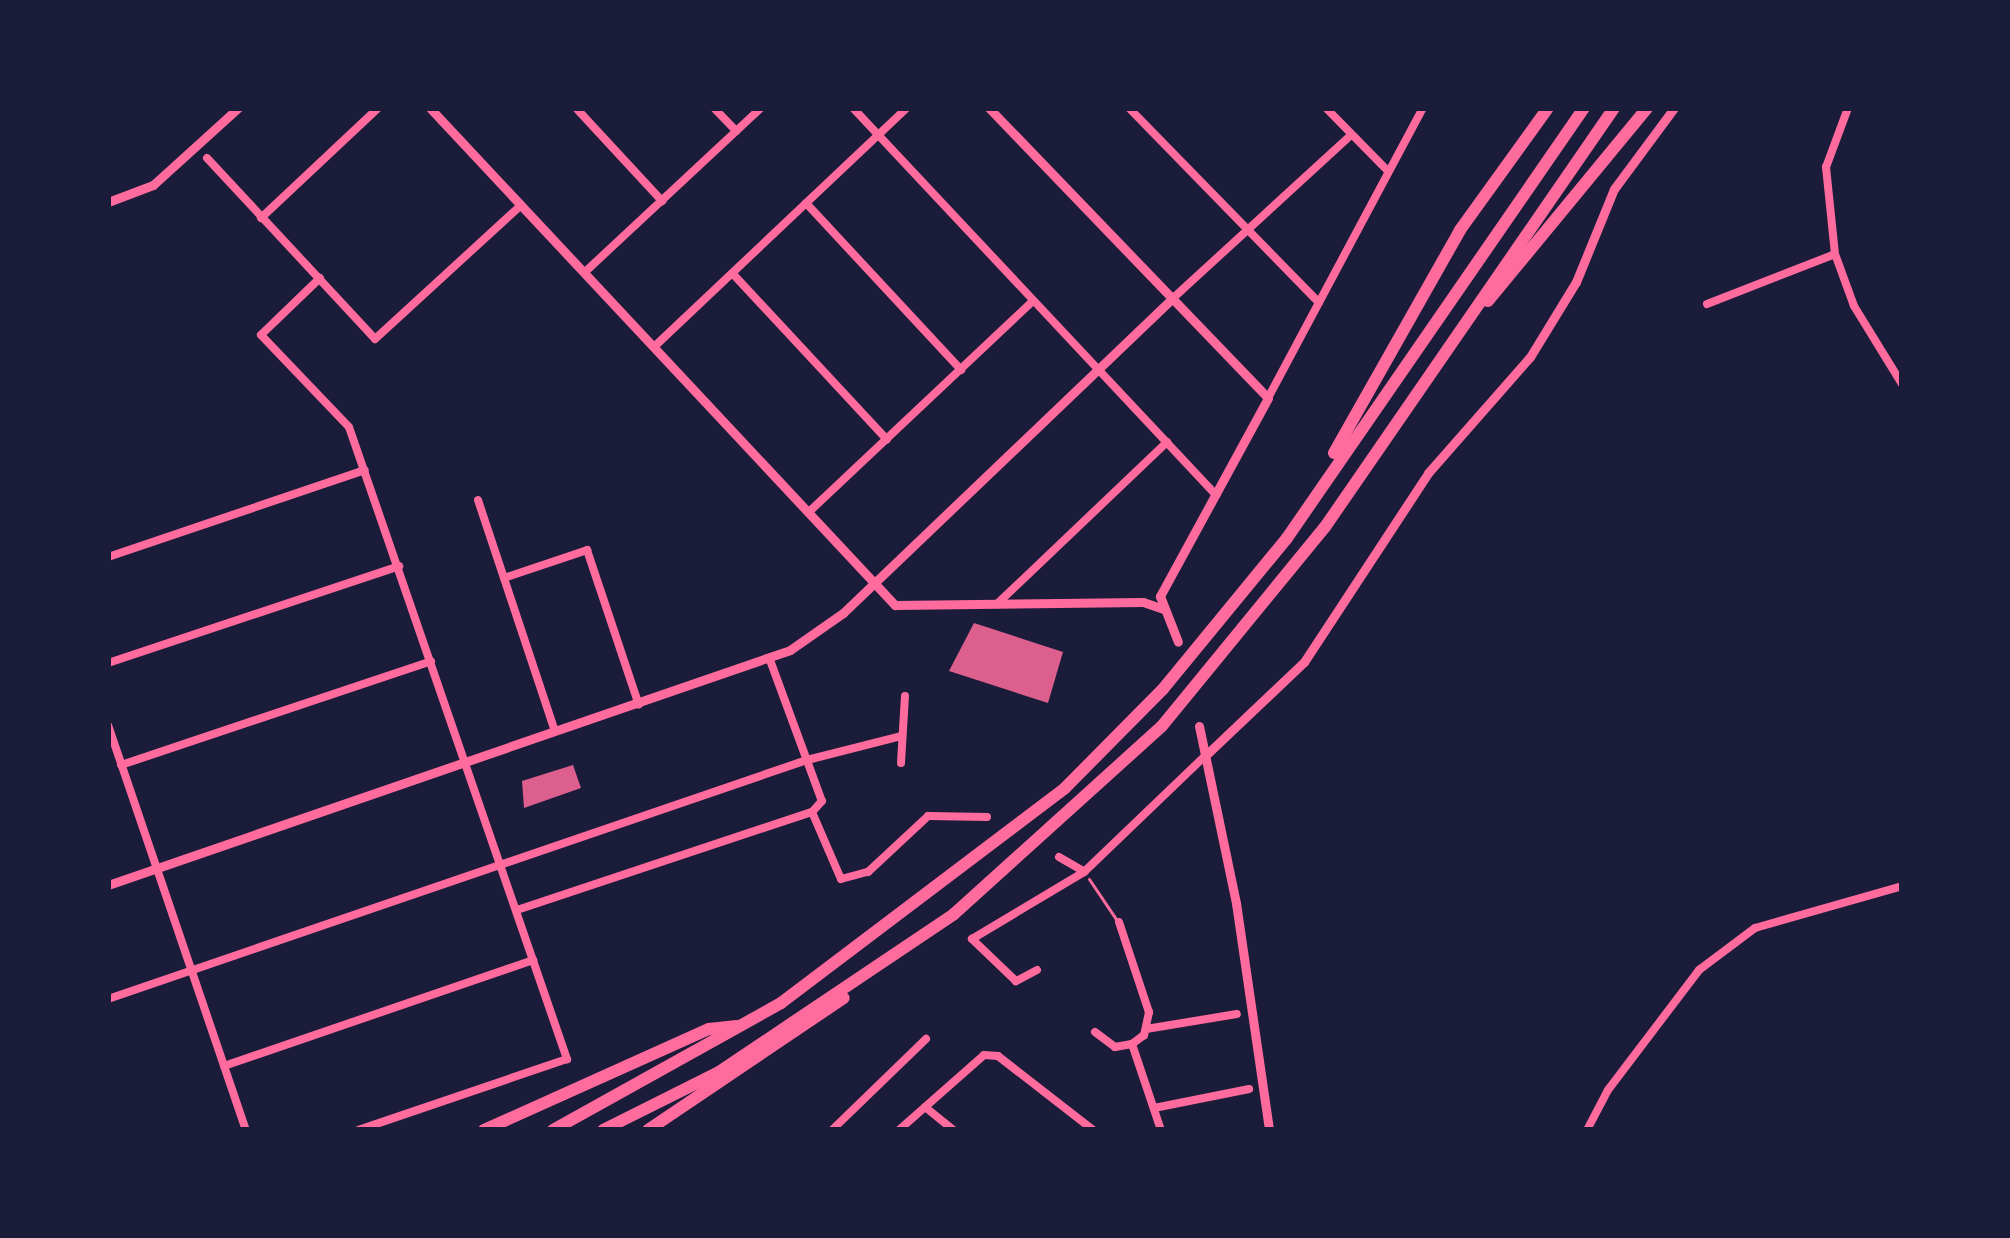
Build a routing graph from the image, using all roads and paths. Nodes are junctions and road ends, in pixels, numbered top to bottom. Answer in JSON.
{"nodes":[{"id":1,"x":238,"y":108,"type":"edge"},
{"id":2,"x":378,"y":108,"type":"edge"},
{"id":3,"x":430,"y":108,"type":"edge"},
{"id":4,"x":575,"y":108,"type":"edge"},
{"id":5,"x":714,"y":108,"type":"edge"},
{"id":6,"x":761,"y":108,"type":"edge"},
{"id":7,"x":853,"y":108,"type":"edge"},
{"id":8,"x":908,"y":108,"type":"edge"},
{"id":9,"x":989,"y":108,"type":"edge"},
{"id":10,"x":1130,"y":108,"type":"edge"},
{"id":11,"x":1326,"y":108,"type":"edge"},
{"id":12,"x":1423,"y":108,"type":"edge"},
{"id":13,"x":1547,"y":108,"type":"edge"},
{"id":14,"x":1584,"y":108,"type":"edge"},
{"id":15,"x":1615,"y":108,"type":"edge"},
{"id":16,"x":1647,"y":108,"type":"edge"},
{"id":17,"x":1674,"y":108,"type":"edge"},
{"id":18,"x":1848,"y":108,"type":"edge"},
{"id":19,"x":736,"y":131,"type":"junction"},
{"id":20,"x":879,"y":135,"type":"junction"},
{"id":21,"x":1351,"y":135,"type":"junction"},
{"id":22,"x":207,"y":158,"type":"dead end"},
{"id":23,"x":1388,"y":171,"type":"junction"},
{"id":24,"x":662,"y":201,"type":"junction"},
{"id":25,"x":108,"y":202,"type":"edge"},
{"id":26,"x":806,"y":203,"type":"junction"},
{"id":27,"x":521,"y":205,"type":"junction"},
{"id":28,"x":260,"y":218,"type":"junction"},
{"id":29,"x":1246,"y":231,"type":"junction"},
{"id":30,"x":1835,"y":254,"type":"junction"},
{"id":31,"x":585,"y":272,"type":"junction"},
{"id":32,"x":733,"y":273,"type":"junction"},
{"id":33,"x":320,"y":278,"type":"junction"},
{"id":34,"x":1034,"y":301,"type":"junction"},
{"id":35,"x":1170,"y":301,"type":"junction"},
{"id":36,"x":1318,"y":303,"type":"junction"},
{"id":37,"x":1707,"y":304,"type":"dead end"},
{"id":38,"x":655,"y":346,"type":"junction"},
{"id":39,"x":962,"y":370,"type":"junction"},
{"id":40,"x":1100,"y":372,"type":"junction"},
{"id":41,"x":1422,"y":385,"type":"junction"},
{"id":42,"x":1902,"y":385,"type":"edge"},
{"id":43,"x":1268,"y":398,"type":"junction"},
{"id":44,"x":887,"y":440,"type":"junction"},
{"id":45,"x":1167,"y":442,"type":"junction"},
{"id":46,"x":364,"y":470,"type":"junction"},
{"id":47,"x":1217,"y":496,"type":"junction"},
{"id":48,"x":478,"y":500,"type":"dead end"},
{"id":49,"x":811,"y":511,"type":"junction"},
{"id":50,"x":1286,"y":538,"type":"junction"},
{"id":51,"x":108,"y":557,"type":"edge"},
{"id":52,"x":399,"y":566,"type":"junction"},
{"id":53,"x":504,"y":578,"type":"junction"},
{"id":54,"x":878,"y":582,"type":"junction"},
{"id":55,"x":998,"y":604,"type":"junction"},
{"id":56,"x":1163,"y":609,"type":"junction"},
{"id":57,"x":1178,"y":642,"type":"dead end"},
{"id":58,"x":770,"y":660,"type":"junction"},
{"id":59,"x":431,"y":662,"type":"junction"},
{"id":60,"x":108,"y":663,"type":"edge"},
{"id":61,"x":905,"y":696,"type":"dead end"},
{"id":62,"x":640,"y":705,"type":"junction"},
{"id":63,"x":108,"y":725,"type":"edge"},
{"id":64,"x":1199,"y":726,"type":"dead end"},
{"id":65,"x":556,"y":733,"type":"junction"},
{"id":66,"x":902,"y":736,"type":"junction"},
{"id":67,"x":1207,"y":754,"type":"junction"},
{"id":68,"x":807,"y":760,"type":"junction"},
{"id":69,"x":901,"y":763,"type":"dead end"},
{"id":70,"x":466,"y":764,"type":"junction"},
{"id":71,"x":121,"y":765,"type":"junction"},
{"id":72,"x":812,"y":812,"type":"junction"},
{"id":73,"x":987,"y":817,"type":"dead end"},
{"id":74,"x":1059,"y":857,"type":"dead end"},
{"id":75,"x":502,"y":864,"type":"junction"},
{"id":76,"x":157,"y":868,"type":"junction"},
{"id":77,"x":1086,"y":875,"type":"junction"},
{"id":78,"x":108,"y":885,"type":"edge"},
{"id":79,"x":1902,"y":886,"type":"edge"},
{"id":80,"x":517,"y":910,"type":"junction"},
{"id":81,"x":1119,"y":922,"type":"joint"},
{"id":82,"x":901,"y":952,"type":"junction"},
{"id":83,"x":533,"y":960,"type":"junction"},
{"id":84,"x":192,"y":970,"type":"junction"},
{"id":85,"x":1037,"y":970,"type":"dead end"},
{"id":86,"x":108,"y":999,"type":"edge"},
{"id":87,"x":1237,"y":1014,"type":"dead end"},
{"id":88,"x":744,"y":1025,"type":"junction"},
{"id":89,"x":1146,"y":1029,"type":"junction"},
{"id":90,"x":1095,"y":1032,"type":"dead end"},
{"id":91,"x":926,"y":1039,"type":"dead end"},
{"id":92,"x":1132,"y":1044,"type":"junction"},
{"id":93,"x":224,"y":1066,"type":"junction"},
{"id":94,"x":1249,"y":1089,"type":"dead end"},
{"id":95,"x":1159,"y":1106,"type":"junction"},
{"id":96,"x":926,"y":1107,"type":"junction"},
{"id":97,"x":246,"y":1130,"type":"edge"},
{"id":98,"x":359,"y":1130,"type":"edge"},
{"id":99,"x":484,"y":1130,"type":"edge"},
{"id":100,"x":553,"y":1130,"type":"edge"},
{"id":101,"x":603,"y":1130,"type":"edge"},
{"id":102,"x":648,"y":1130,"type":"edge"},
{"id":103,"x":832,"y":1130,"type":"edge"},
{"id":104,"x":899,"y":1130,"type":"edge"},
{"id":105,"x":953,"y":1130,"type":"edge"},
{"id":106,"x":1093,"y":1130,"type":"edge"},
{"id":107,"x":1161,"y":1130,"type":"edge"},
{"id":108,"x":1269,"y":1130,"type":"edge"},
{"id":109,"x":1587,"y":1130,"type":"edge"}],
"edges":[{"from":1,"to":25,"type":"street"},
{"from":2,"to":28,"type":"street"},
{"from":3,"to":27,"type":"street"},
{"from":4,"to":24,"type":"street"},
{"from":5,"to":19,"type":"street"},
{"from":6,"to":19,"type":"street"},
{"from":7,"to":20,"type":"street"},
{"from":8,"to":20,"type":"street"},
{"from":9,"to":35,"type":"street"},
{"from":10,"to":29,"type":"street"},
{"from":11,"to":21,"type":"street"},
{"from":12,"to":23,"type":"street"},
{"from":13,"to":50,"type":"highway"},
{"from":14,"to":50,"type":"highway"},
{"from":15,"to":41,"type":"highway"},
{"from":16,"to":41,"type":"highway"},
{"from":17,"to":67,"type":"street"},
{"from":18,"to":30,"type":"street"},
{"from":19,"to":24,"type":"street"},
{"from":20,"to":26,"type":"street"},
{"from":20,"to":34,"type":"street"},
{"from":21,"to":23,"type":"street"},
{"from":21,"to":29,"type":"street"},
{"from":22,"to":28,"type":"street"},
{"from":23,"to":36,"type":"street"},
{"from":24,"to":31,"type":"street"},
{"from":26,"to":32,"type":"street"},
{"from":26,"to":39,"type":"street"},
{"from":27,"to":31,"type":"street"},
{"from":27,"to":33,"type":"street"},
{"from":28,"to":33,"type":"street"},
{"from":29,"to":35,"type":"street"},
{"from":29,"to":36,"type":"street"},
{"from":30,"to":37,"type":"street"},
{"from":30,"to":42,"type":"street"},
{"from":31,"to":38,"type":"street"},
{"from":32,"to":38,"type":"street"},
{"from":32,"to":44,"type":"street"},
{"from":33,"to":46,"type":"street"},
{"from":34,"to":39,"type":"street"},
{"from":34,"to":40,"type":"street"},
{"from":35,"to":40,"type":"street"},
{"from":35,"to":43,"type":"street"},
{"from":36,"to":43,"type":"street"},
{"from":38,"to":49,"type":"street"},
{"from":39,"to":44,"type":"street"},
{"from":40,"to":45,"type":"street"},
{"from":40,"to":54,"type":"street"},
{"from":41,"to":82,"type":"highway"},
{"from":43,"to":47,"type":"street"},
{"from":44,"to":49,"type":"street"},
{"from":45,"to":47,"type":"street"},
{"from":45,"to":55,"type":"street"},
{"from":46,"to":51,"type":"street"},
{"from":46,"to":52,"type":"street"},
{"from":47,"to":56,"type":"street"},
{"from":48,"to":53,"type":"street"},
{"from":49,"to":54,"type":"street"},
{"from":50,"to":88,"type":"highway"},
{"from":52,"to":59,"type":"street"},
{"from":52,"to":60,"type":"street"},
{"from":53,"to":62,"type":"street"},
{"from":53,"to":65,"type":"street"},
{"from":54,"to":55,"type":"street"},
{"from":54,"to":58,"type":"street"},
{"from":55,"to":56,"type":"street"},
{"from":56,"to":57,"type":"street"},
{"from":58,"to":62,"type":"street"},
{"from":58,"to":68,"type":"street"},
{"from":59,"to":70,"type":"street"},
{"from":59,"to":71,"type":"street"},
{"from":61,"to":66,"type":"street"},
{"from":62,"to":65,"type":"street"},
{"from":63,"to":71,"type":"street"},
{"from":64,"to":67,"type":"street"},
{"from":65,"to":70,"type":"street"},
{"from":66,"to":68,"type":"street"},
{"from":66,"to":69,"type":"street"},
{"from":67,"to":77,"type":"street"},
{"from":67,"to":108,"type":"street"},
{"from":68,"to":72,"type":"street"},
{"from":68,"to":75,"type":"street"},
{"from":70,"to":75,"type":"street"},
{"from":70,"to":76,"type":"street"},
{"from":71,"to":76,"type":"street"},
{"from":72,"to":73,"type":"street"},
{"from":72,"to":80,"type":"street"},
{"from":74,"to":77,"type":"street"},
{"from":75,"to":80,"type":"street"},
{"from":75,"to":84,"type":"street"},
{"from":76,"to":78,"type":"street"},
{"from":76,"to":84,"type":"street"},
{"from":77,"to":81,"type":"lane"},
{"from":77,"to":85,"type":"street"},
{"from":79,"to":109,"type":"street"},
{"from":80,"to":83,"type":"street"},
{"from":81,"to":89,"type":"street"},
{"from":82,"to":101,"type":"highway"},
{"from":82,"to":102,"type":"highway"},
{"from":83,"to":93,"type":"street"},
{"from":83,"to":98,"type":"street"},
{"from":84,"to":86,"type":"street"},
{"from":84,"to":93,"type":"street"},
{"from":87,"to":89,"type":"street"},
{"from":88,"to":99,"type":"highway"},
{"from":88,"to":100,"type":"highway"},
{"from":89,"to":92,"type":"street"},
{"from":90,"to":92,"type":"street"},
{"from":91,"to":103,"type":"street"},
{"from":92,"to":95,"type":"street"},
{"from":93,"to":97,"type":"street"},
{"from":94,"to":95,"type":"street"},
{"from":95,"to":107,"type":"street"},
{"from":96,"to":104,"type":"street"},
{"from":96,"to":105,"type":"street"},
{"from":96,"to":106,"type":"street"}]}
